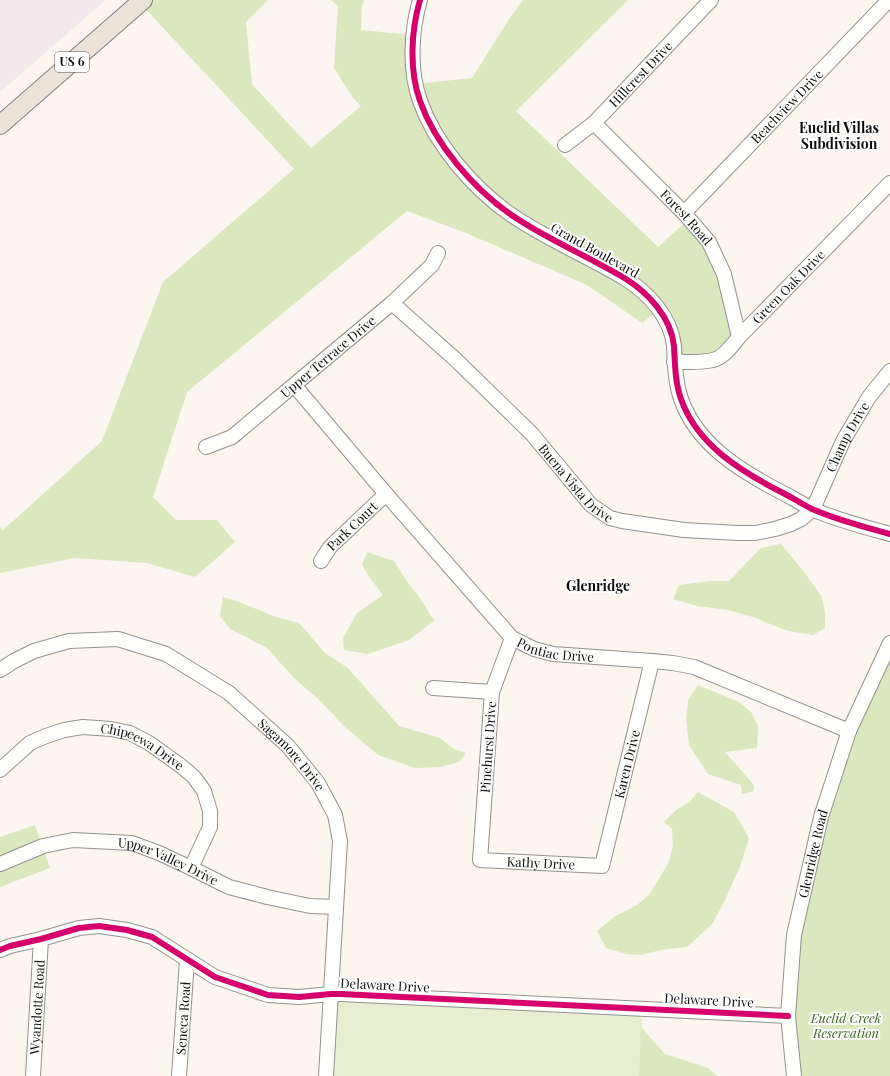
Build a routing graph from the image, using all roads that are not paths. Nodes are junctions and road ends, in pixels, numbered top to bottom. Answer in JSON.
{"nodes":[{"id":1,"x":143,"y":0,"type":"edge"},
{"id":2,"x":420,"y":0,"type":"edge"},
{"id":3,"x":711,"y":0,"type":"edge"},
{"id":4,"x":889,"y":0,"type":"edge"},
{"id":5,"x":594,"y":123,"type":"junction"},
{"id":6,"x":0,"y":125,"type":"edge"},
{"id":7,"x":565,"y":144,"type":"dead end"},
{"id":8,"x":890,"y":182,"type":"edge"},
{"id":9,"x":684,"y":213,"type":"junction"},
{"id":10,"x":438,"y":252,"type":"dead end"},
{"id":11,"x":392,"y":303,"type":"junction"},
{"id":12,"x":739,"y":337,"type":"junction"},
{"id":13,"x":674,"y":362,"type":"junction"},
{"id":14,"x":890,"y":371,"type":"edge"},
{"id":15,"x":294,"y":385,"type":"junction"},
{"id":16,"x":206,"y":447,"type":"dead end"},
{"id":17,"x":386,"y":494,"type":"junction"},
{"id":18,"x":813,"y":509,"type":"junction"},
{"id":19,"x":890,"y":534,"type":"edge"},
{"id":20,"x":321,"y":561,"type":"dead end"},
{"id":21,"x":512,"y":638,"type":"junction"},
{"id":22,"x":890,"y":643,"type":"edge"},
{"id":23,"x":652,"y":661,"type":"junction"},
{"id":24,"x":0,"y":670,"type":"edge"},
{"id":25,"x":433,"y":688,"type":"dead end"},
{"id":26,"x":492,"y":692,"type":"junction"},
{"id":27,"x":849,"y":731,"type":"junction"},
{"id":28,"x":0,"y":770,"type":"edge"},
{"id":29,"x":480,"y":860,"type":"joint"},
{"id":30,"x":0,"y":864,"type":"edge"},
{"id":31,"x":602,"y":866,"type":"joint"},
{"id":32,"x":191,"y":868,"type":"junction"},
{"id":33,"x":336,"y":907,"type":"junction"},
{"id":34,"x":41,"y":939,"type":"junction"},
{"id":35,"x":0,"y":950,"type":"edge"},
{"id":36,"x":187,"y":960,"type":"junction"},
{"id":37,"x":331,"y":994,"type":"junction"},
{"id":38,"x":788,"y":1016,"type":"junction"},
{"id":39,"x":33,"y":1076,"type":"edge"},
{"id":40,"x":179,"y":1076,"type":"edge"},
{"id":41,"x":326,"y":1076,"type":"edge"},
{"id":42,"x":794,"y":1076,"type":"edge"}],
"edges":[{"from":1,"to":6,"type":"main road","number":"US 6"},
{"from":2,"to":13,"type":"street","name":"Grand Boulevard"},
{"from":3,"to":5,"type":"street","name":"Hillcrest Drive"},
{"from":4,"to":9,"type":"street","name":"Beachview Drive"},
{"from":5,"to":7,"type":"street","name":"Hillcrest Drive"},
{"from":5,"to":9,"type":"street","name":"Forest Road"},
{"from":8,"to":12,"type":"street","name":"Green Oak Drive"},
{"from":9,"to":12,"type":"street","name":"Forest Road"},
{"from":10,"to":11,"type":"street","name":"Upper Terrace Drive"},
{"from":11,"to":15,"type":"street","name":"Upper Terrace Drive"},
{"from":11,"to":18,"type":"street","name":"Buena Vista Drive"},
{"from":12,"to":13,"type":"street","name":"Green Oak Drive"},
{"from":13,"to":18,"type":"street","name":"Grand Boulevard"},
{"from":14,"to":18,"type":"street","name":"Champ Drive"},
{"from":15,"to":16,"type":"street","name":"Upper Terrace Drive"},
{"from":15,"to":17,"type":"street","name":"Pontiac Drive"},
{"from":17,"to":20,"type":"street","name":"Park Court"},
{"from":17,"to":21,"type":"street","name":"Pontiac Drive"},
{"from":18,"to":19,"type":"street","name":"Grand Boulevard"},
{"from":21,"to":23,"type":"street","name":"Pontiac Drive"},
{"from":21,"to":26,"type":"street","name":"Pinehurst Drive"},
{"from":22,"to":27,"type":"street","name":"Glenridge Road"},
{"from":23,"to":27,"type":"street","name":"Pontiac Drive"},
{"from":23,"to":31,"type":"street","name":"Karen Drive"},
{"from":24,"to":33,"type":"street","name":"Sagamore Drive"},
{"from":25,"to":26,"type":"street"},
{"from":26,"to":29,"type":"street","name":"Pinehurst Drive"},
{"from":27,"to":38,"type":"street","name":"Glenridge Road"},
{"from":28,"to":32,"type":"street","name":"Chipeewa Drive"},
{"from":29,"to":31,"type":"street","name":"Kathy Drive"},
{"from":30,"to":32,"type":"street","name":"Upper Valley Drive"},
{"from":32,"to":33,"type":"street","name":"Upper Valley Drive"},
{"from":33,"to":37,"type":"street","name":"Sagamore Drive"},
{"from":34,"to":35,"type":"street","name":"Delaware Drive"},
{"from":34,"to":36,"type":"street","name":"Delaware Drive"},
{"from":34,"to":39,"type":"street","name":"Wyandotte Road"},
{"from":36,"to":37,"type":"street","name":"Delaware Drive"},
{"from":36,"to":40,"type":"street","name":"Seneca Road"},
{"from":37,"to":38,"type":"street","name":"Delaware Drive"},
{"from":37,"to":41,"type":"street","name":"Sagamore Drive"},
{"from":38,"to":42,"type":"street","name":"Glenridge Road"}]}
